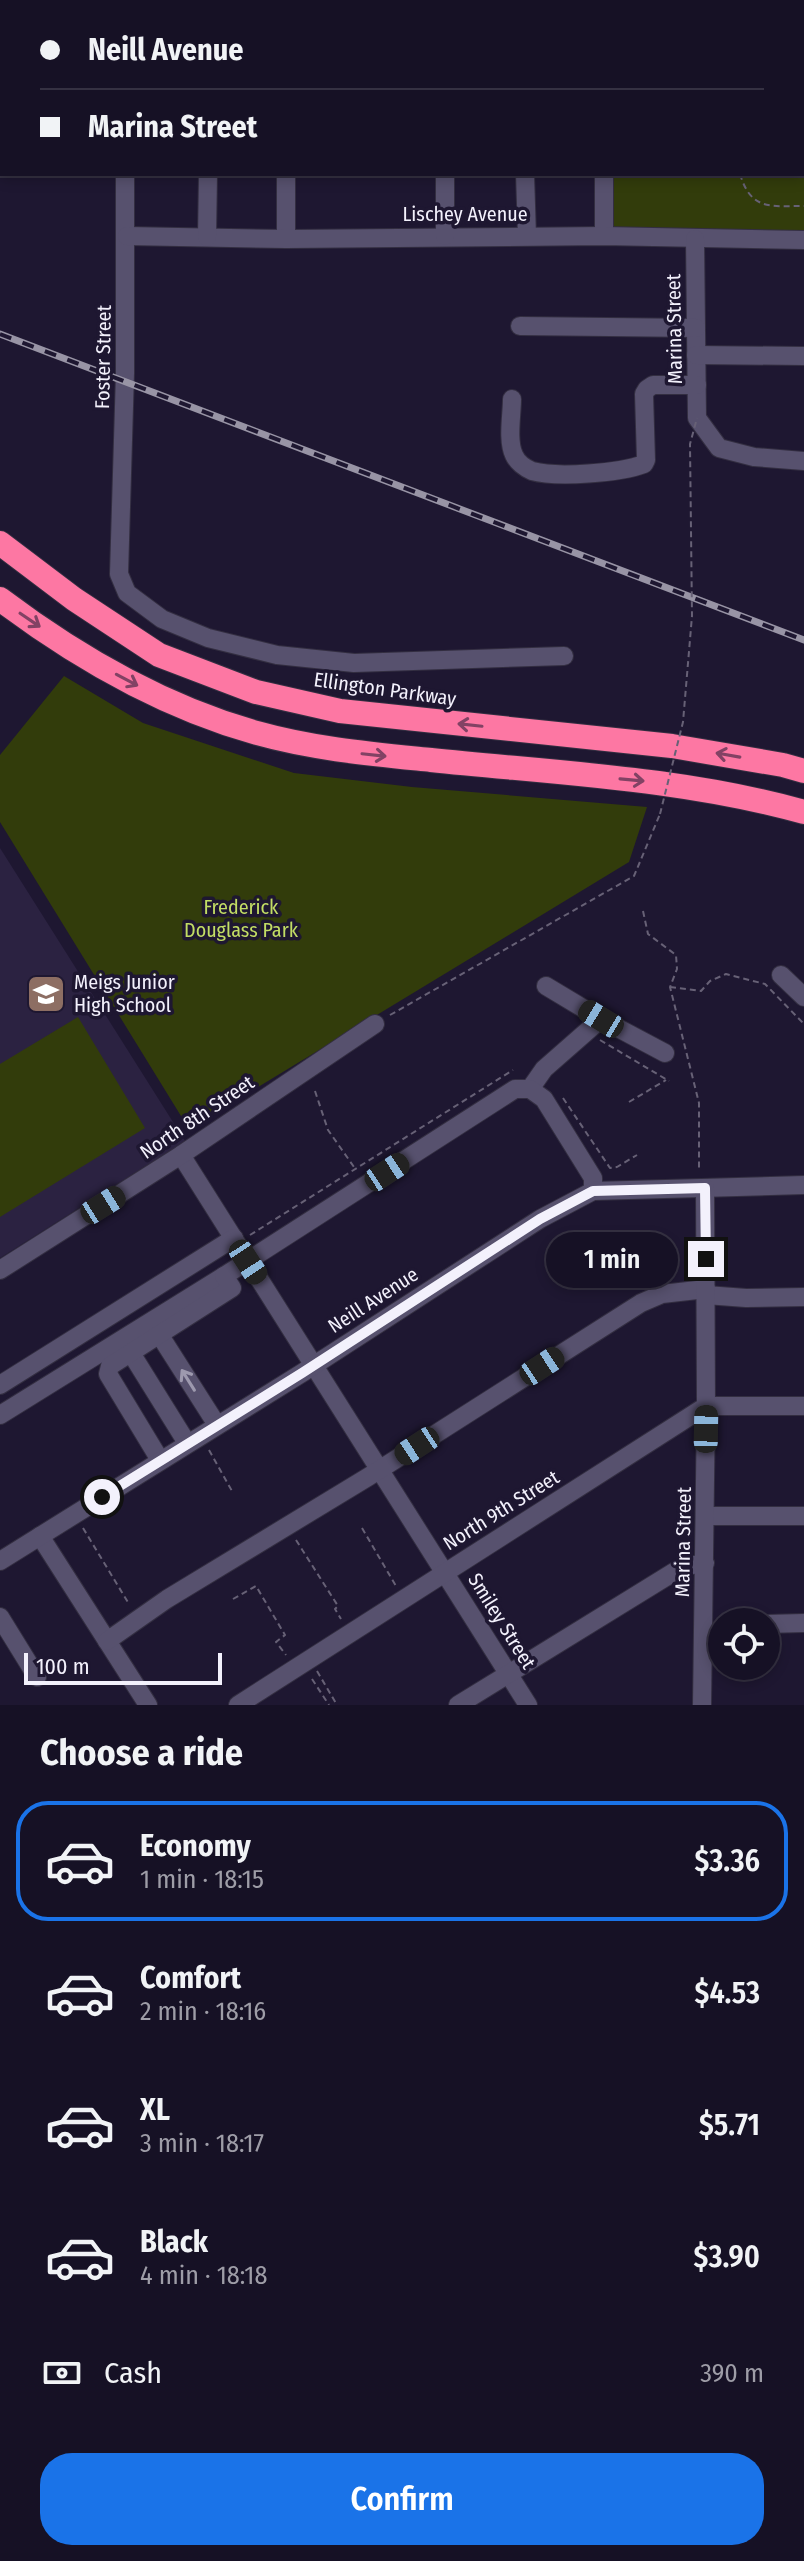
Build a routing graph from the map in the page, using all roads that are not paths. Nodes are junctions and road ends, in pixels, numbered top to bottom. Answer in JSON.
{"nodes":[{"id":1,"x":125,"y":176,"type":"edge"},
{"id":2,"x":208,"y":176,"type":"edge"},
{"id":3,"x":286,"y":176,"type":"edge"},
{"id":4,"x":445,"y":176,"type":"edge"},
{"id":5,"x":525,"y":176,"type":"edge"},
{"id":6,"x":604,"y":176,"type":"edge"},
{"id":7,"x":127,"y":236,"type":"junction"},
{"id":8,"x":445,"y":236,"type":"junction"},
{"id":9,"x":527,"y":236,"type":"junction"},
{"id":10,"x":604,"y":236,"type":"junction"},
{"id":11,"x":207,"y":237,"type":"junction"},
{"id":12,"x":286,"y":239,"type":"junction"},
{"id":13,"x":695,"y":239,"type":"junction"},
{"id":14,"x":804,"y":240,"type":"edge"},
{"id":15,"x":520,"y":326,"type":"dead end"},
{"id":16,"x":696,"y":328,"type":"junction"},
{"id":17,"x":696,"y":355,"type":"junction"},
{"id":18,"x":804,"y":356,"type":"edge"},
{"id":19,"x":697,"y":385,"type":"junction"},
{"id":20,"x":512,"y":399,"type":"dead end"},
{"id":21,"x":804,"y":461,"type":"edge"},
{"id":22,"x":0,"y":523,"type":"edge"},
{"id":23,"x":0,"y":543,"type":"edge"},
{"id":24,"x":0,"y":599,"type":"edge"},
{"id":25,"x":74,"y":599,"type":"junction"},
{"id":26,"x":564,"y":656,"type":"dead end"},
{"id":27,"x":804,"y":771,"type":"edge"},
{"id":28,"x":804,"y":812,"type":"edge"},
{"id":29,"x":781,"y":975,"type":"dead end"},
{"id":30,"x":546,"y":986,"type":"dead end"},
{"id":31,"x":804,"y":997,"type":"edge"},
{"id":32,"x":601,"y":1019,"type":"junction"},
{"id":33,"x":375,"y":1024,"type":"road end"},
{"id":34,"x":665,"y":1053,"type":"dead end"},
{"id":35,"x":530,"y":1089,"type":"junction"},
{"id":36,"x":181,"y":1155,"type":"junction"},
{"id":37,"x":702,"y":1181,"type":"junction"},
{"id":38,"x":804,"y":1185,"type":"edge"},
{"id":39,"x":593,"y":1191,"type":"junction"},
{"id":40,"x":241,"y":1237,"type":"junction"},
{"id":41,"x":248,"y":1262,"type":"junction"},
{"id":42,"x":0,"y":1270,"type":"edge"},
{"id":43,"x":224,"y":1276,"type":"junction"},
{"id":44,"x":706,"y":1292,"type":"junction"},
{"id":45,"x":804,"y":1297,"type":"edge"},
{"id":46,"x":159,"y":1334,"type":"junction"},
{"id":47,"x":131,"y":1353,"type":"junction"},
{"id":48,"x":314,"y":1364,"type":"junction"},
{"id":49,"x":0,"y":1385,"type":"edge"},
{"id":50,"x":706,"y":1406,"type":"junction"},
{"id":51,"x":804,"y":1406,"type":"edge"},
{"id":52,"x":0,"y":1415,"type":"edge"},
{"id":53,"x":217,"y":1425,"type":"junction"},
{"id":54,"x":187,"y":1443,"type":"junction"},
{"id":55,"x":160,"y":1460,"type":"junction"},
{"id":56,"x":380,"y":1470,"type":"junction"},
{"id":57,"x":705,"y":1516,"type":"junction"},
{"id":58,"x":804,"y":1516,"type":"edge"},
{"id":59,"x":40,"y":1536,"type":"junction"},
{"id":60,"x":0,"y":1561,"type":"edge"},
{"id":61,"x":705,"y":1563,"type":"junction"},
{"id":62,"x":445,"y":1571,"type":"junction"},
{"id":63,"x":711,"y":1608,"type":"edge"},
{"id":64,"x":0,"y":1617,"type":"edge"},
{"id":65,"x":804,"y":1623,"type":"edge"},
{"id":66,"x":780,"y":1624,"type":"edge"},
{"id":67,"x":107,"y":1641,"type":"junction"},
{"id":68,"x":708,"y":1661,"type":"edge"},
{"id":69,"x":508,"y":1673,"type":"junction"},
{"id":70,"x":37,"y":1677,"type":"dead end"},
{"id":71,"x":148,"y":1705,"type":"edge"},
{"id":72,"x":238,"y":1705,"type":"edge"},
{"id":73,"x":458,"y":1705,"type":"edge"},
{"id":74,"x":528,"y":1705,"type":"edge"},
{"id":75,"x":702,"y":1705,"type":"edge"}],
"edges":[{"from":1,"to":7,"type":"street","name":"Foster Street"},
{"from":2,"to":11,"type":"street"},
{"from":3,"to":12,"type":"street"},
{"from":4,"to":8,"type":"street"},
{"from":5,"to":9,"type":"street"},
{"from":6,"to":10,"type":"street"},
{"from":7,"to":11,"type":"street","name":"Lischey Avenue"},
{"from":7,"to":26,"type":"street","name":"Foster Street"},
{"from":8,"to":9,"type":"street","name":"Lischey Avenue"},
{"from":8,"to":12,"type":"street","name":"Lischey Avenue"},
{"from":9,"to":10,"type":"street","name":"Lischey Avenue"},
{"from":10,"to":13,"type":"street","name":"Lischey Avenue"},
{"from":11,"to":12,"type":"street","name":"Lischey Avenue"},
{"from":13,"to":14,"type":"street","name":"Lischey Avenue"},
{"from":13,"to":16,"type":"street","name":"Marina Street"},
{"from":15,"to":16,"type":"street"},
{"from":16,"to":17,"type":"street","name":"Marina Street"},
{"from":17,"to":18,"type":"street"},
{"from":17,"to":19,"type":"street","name":"Marina Street"},
{"from":19,"to":20,"type":"street"},
{"from":19,"to":21,"type":"street","name":"Marina Street"},
{"from":22,"to":25,"type":"highway"},
{"from":23,"to":25,"type":"highway","name":"Ellington Parkway"},
{"from":24,"to":28,"type":"highway","one_way":true},
{"from":27,"to":25,"type":"highway","name":"Ellington Parkway","one_way":true},
{"from":29,"to":31,"type":"street"},
{"from":30,"to":32,"type":"street"},
{"from":32,"to":34,"type":"street"},
{"from":32,"to":35,"type":"street"},
{"from":33,"to":36,"type":"street","name":"North 8th Street"},
{"from":35,"to":39,"type":"street"},
{"from":35,"to":41,"type":"street"},
{"from":36,"to":40,"type":"street","name":"Smiley Street"},
{"from":36,"to":42,"type":"street","name":"North 8th Street"},
{"from":37,"to":38,"type":"street","name":"Neill Avenue"},
{"from":37,"to":39,"type":"street","name":"Neill Avenue"},
{"from":37,"to":44,"type":"street","name":"Marina Street"},
{"from":39,"to":48,"type":"street","name":"Neill Avenue"},
{"from":40,"to":41,"type":"street","name":"Smiley Street"},
{"from":40,"to":49,"type":"street"},
{"from":41,"to":43,"type":"street"},
{"from":41,"to":48,"type":"street","name":"Smiley Street"},
{"from":43,"to":46,"type":"street"},
{"from":43,"to":52,"type":"street"},
{"from":44,"to":45,"type":"street"},
{"from":44,"to":50,"type":"street","name":"Marina Street"},
{"from":44,"to":56,"type":"street"},
{"from":46,"to":47,"type":"street"},
{"from":53,"to":46,"type":"street","one_way":true},
{"from":47,"to":54,"type":"street"},
{"from":47,"to":55,"type":"street"},
{"from":48,"to":53,"type":"street","name":"Neill Avenue"},
{"from":48,"to":56,"type":"street","name":"Smiley Street"},
{"from":50,"to":51,"type":"street"},
{"from":50,"to":57,"type":"street","name":"Marina Street"},
{"from":50,"to":62,"type":"street","name":"North 9th Street"},
{"from":53,"to":54,"type":"street","name":"Neill Avenue"},
{"from":54,"to":55,"type":"street","name":"Neill Avenue"},
{"from":55,"to":59,"type":"street","name":"Neill Avenue"},
{"from":56,"to":62,"type":"street","name":"Smiley Street"},
{"from":56,"to":67,"type":"street"},
{"from":57,"to":58,"type":"street"},
{"from":57,"to":61,"type":"street","name":"Marina Street"},
{"from":59,"to":60,"type":"street","name":"Neill Avenue"},
{"from":59,"to":67,"type":"street"},
{"from":61,"to":63,"type":"street","name":"Marina Street"},
{"from":61,"to":69,"type":"street"},
{"from":62,"to":69,"type":"street","name":"Smiley Street"},
{"from":62,"to":72,"type":"street","name":"North 9th Street"},
{"from":64,"to":70,"type":"street"},
{"from":65,"to":66,"type":"street"},
{"from":67,"to":71,"type":"street"},
{"from":68,"to":75,"type":"street","name":"Marina Street"},
{"from":69,"to":73,"type":"street"},
{"from":69,"to":74,"type":"street","name":"Smiley Street"}]}
